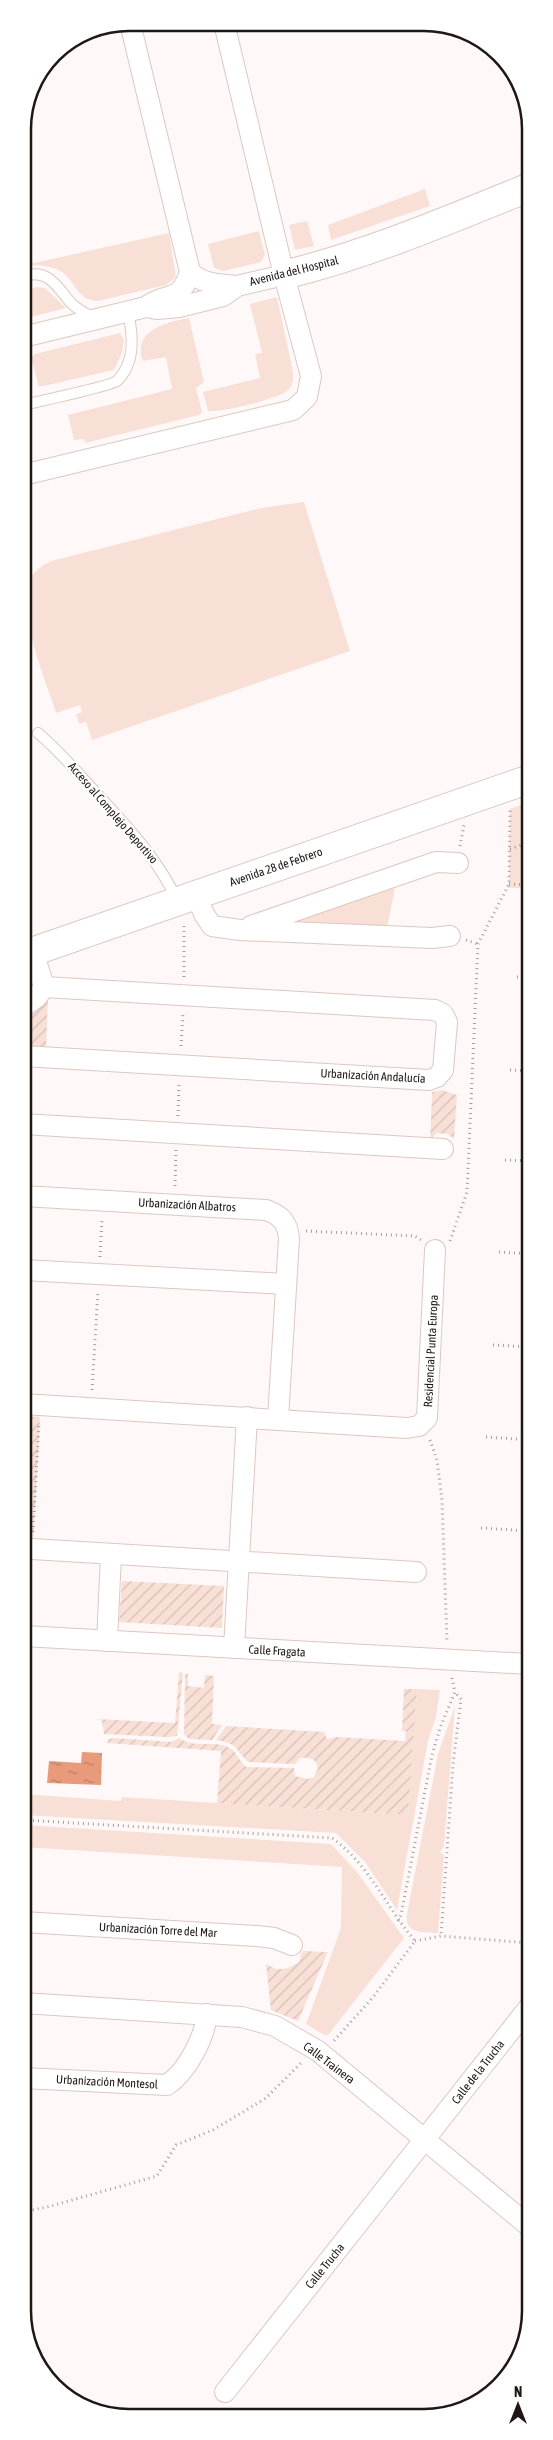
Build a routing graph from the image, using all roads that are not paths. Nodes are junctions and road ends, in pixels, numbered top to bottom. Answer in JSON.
{"nodes":[{"id":1,"x":132,"y":31,"type":"edge"},
{"id":2,"x":226,"y":31,"type":"edge"},
{"id":3,"x":522,"y":189,"type":"edge"},
{"id":4,"x":190,"y":272,"type":"junction"},
{"id":5,"x":31,"y":274,"type":"edge"},
{"id":6,"x":284,"y":275,"type":"junction"},
{"id":7,"x":237,"y":286,"type":"junction"},
{"id":8,"x":137,"y":309,"type":"junction"},
{"id":9,"x":97,"y":319,"type":"junction"},
{"id":10,"x":31,"y":335,"type":"edge"},
{"id":11,"x":31,"y":402,"type":"edge"},
{"id":12,"x":31,"y":473,"type":"edge"},
{"id":13,"x":38,"y":734,"type":"dead end"},
{"id":14,"x":522,"y":782,"type":"edge"},
{"id":15,"x":458,"y":863,"type":"dead end"},
{"id":16,"x":187,"y":898,"type":"junction"},
{"id":17,"x":240,"y":930,"type":"junction"},
{"id":18,"x":450,"y":936,"type":"dead end"},
{"id":19,"x":31,"y":952,"type":"edge"},
{"id":20,"x":31,"y":959,"type":"edge"},
{"id":21,"x":44,"y":987,"type":"junction"},
{"id":22,"x":31,"y":1001,"type":"edge"},
{"id":23,"x":31,"y":1056,"type":"edge"},
{"id":24,"x":31,"y":1124,"type":"edge"},
{"id":25,"x":443,"y":1149,"type":"dead end"},
{"id":26,"x":31,"y":1196,"type":"edge"},
{"id":27,"x":435,"y":1250,"type":"dead end"},
{"id":28,"x":31,"y":1270,"type":"edge"},
{"id":29,"x":286,"y":1284,"type":"junction"},
{"id":30,"x":32,"y":1404,"type":"edge"},
{"id":31,"x":248,"y":1417,"type":"junction"},
{"id":32,"x":278,"y":1419,"type":"junction"},
{"id":33,"x":32,"y":1549,"type":"road end"},
{"id":34,"x":111,"y":1555,"type":"junction"},
{"id":35,"x":240,"y":1562,"type":"junction"},
{"id":36,"x":416,"y":1572,"type":"dead end"},
{"id":37,"x":31,"y":1636,"type":"edge"},
{"id":38,"x":106,"y":1641,"type":"junction"},
{"id":39,"x":234,"y":1648,"type":"junction"},
{"id":40,"x":522,"y":1664,"type":"edge"},
{"id":41,"x":31,"y":1922,"type":"edge"},
{"id":42,"x":292,"y":1945,"type":"dead end"},
{"id":43,"x":31,"y":2003,"type":"edge"},
{"id":44,"x":207,"y":2014,"type":"junction"},
{"id":45,"x":522,"y":2016,"type":"edge"},
{"id":46,"x":31,"y":2078,"type":"edge"},
{"id":47,"x":426,"y":2139,"type":"junction"},
{"id":48,"x":522,"y":2220,"type":"edge"},
{"id":49,"x":225,"y":2392,"type":"dead end"}],
"edges":[{"from":1,"to":4,"type":"street"},
{"from":2,"to":6,"type":"street"},
{"from":3,"to":6,"type":"street","name":"Avenida del Hospital"},
{"from":4,"to":7,"type":"street"},
{"from":4,"to":8,"type":"street"},
{"from":5,"to":9,"type":"lane"},
{"from":6,"to":7,"type":"street","name":"Avenida del Hospital"},
{"from":6,"to":12,"type":"street"},
{"from":7,"to":8,"type":"street","name":"Avenida del Hospital"},
{"from":8,"to":9,"type":"street","name":"Avenida del Hospital"},
{"from":8,"to":11,"type":"lane"},
{"from":9,"to":10,"type":"street","name":"Avenida del Hospital"},
{"from":13,"to":16,"type":"lane","name":"Acceso al Complejo Deportivo"},
{"from":14,"to":16,"type":"street","name":"Avenida 28 de Febrero"},
{"from":15,"to":17,"type":"street"},
{"from":16,"to":17,"type":"street"},
{"from":16,"to":19,"type":"street","name":"Avenida 28 de Febrero"},
{"from":17,"to":18,"type":"street"},
{"from":20,"to":21,"type":"street"},
{"from":21,"to":22,"type":"street"},
{"from":21,"to":23,"type":"street","name":"Urbanización Andalucía"},
{"from":24,"to":25,"type":"street"},
{"from":26,"to":29,"type":"street","name":"Urbanización Albatros"},
{"from":27,"to":32,"type":"street","name":"Residencial Punta Europa"},
{"from":28,"to":29,"type":"street"},
{"from":29,"to":32,"type":"street","name":"Urbanización Albatros"},
{"from":30,"to":31,"type":"street","name":"Residencial Punta Europa"},
{"from":31,"to":32,"type":"street","name":"Residencial Punta Europa"},
{"from":31,"to":35,"type":"street"},
{"from":33,"to":34,"type":"street"},
{"from":34,"to":35,"type":"street"},
{"from":34,"to":38,"type":"street"},
{"from":35,"to":36,"type":"street"},
{"from":35,"to":39,"type":"street"},
{"from":37,"to":38,"type":"street","name":"Calle Fragata"},
{"from":38,"to":39,"type":"street","name":"Calle Fragata"},
{"from":39,"to":40,"type":"street","name":"Calle Fragata"},
{"from":41,"to":42,"type":"street","name":"Urbanización Torre del Mar"},
{"from":43,"to":44,"type":"street","name":"Calle Trainera"},
{"from":44,"to":46,"type":"street","name":"Urbanización Montesol"},
{"from":44,"to":47,"type":"street","name":"Calle Trainera"},
{"from":45,"to":47,"type":"street","name":"Calle de la Trucha"},
{"from":47,"to":48,"type":"street","name":"Calle Trainera"},
{"from":47,"to":49,"type":"street","name":"Calle Trucha"}]}
